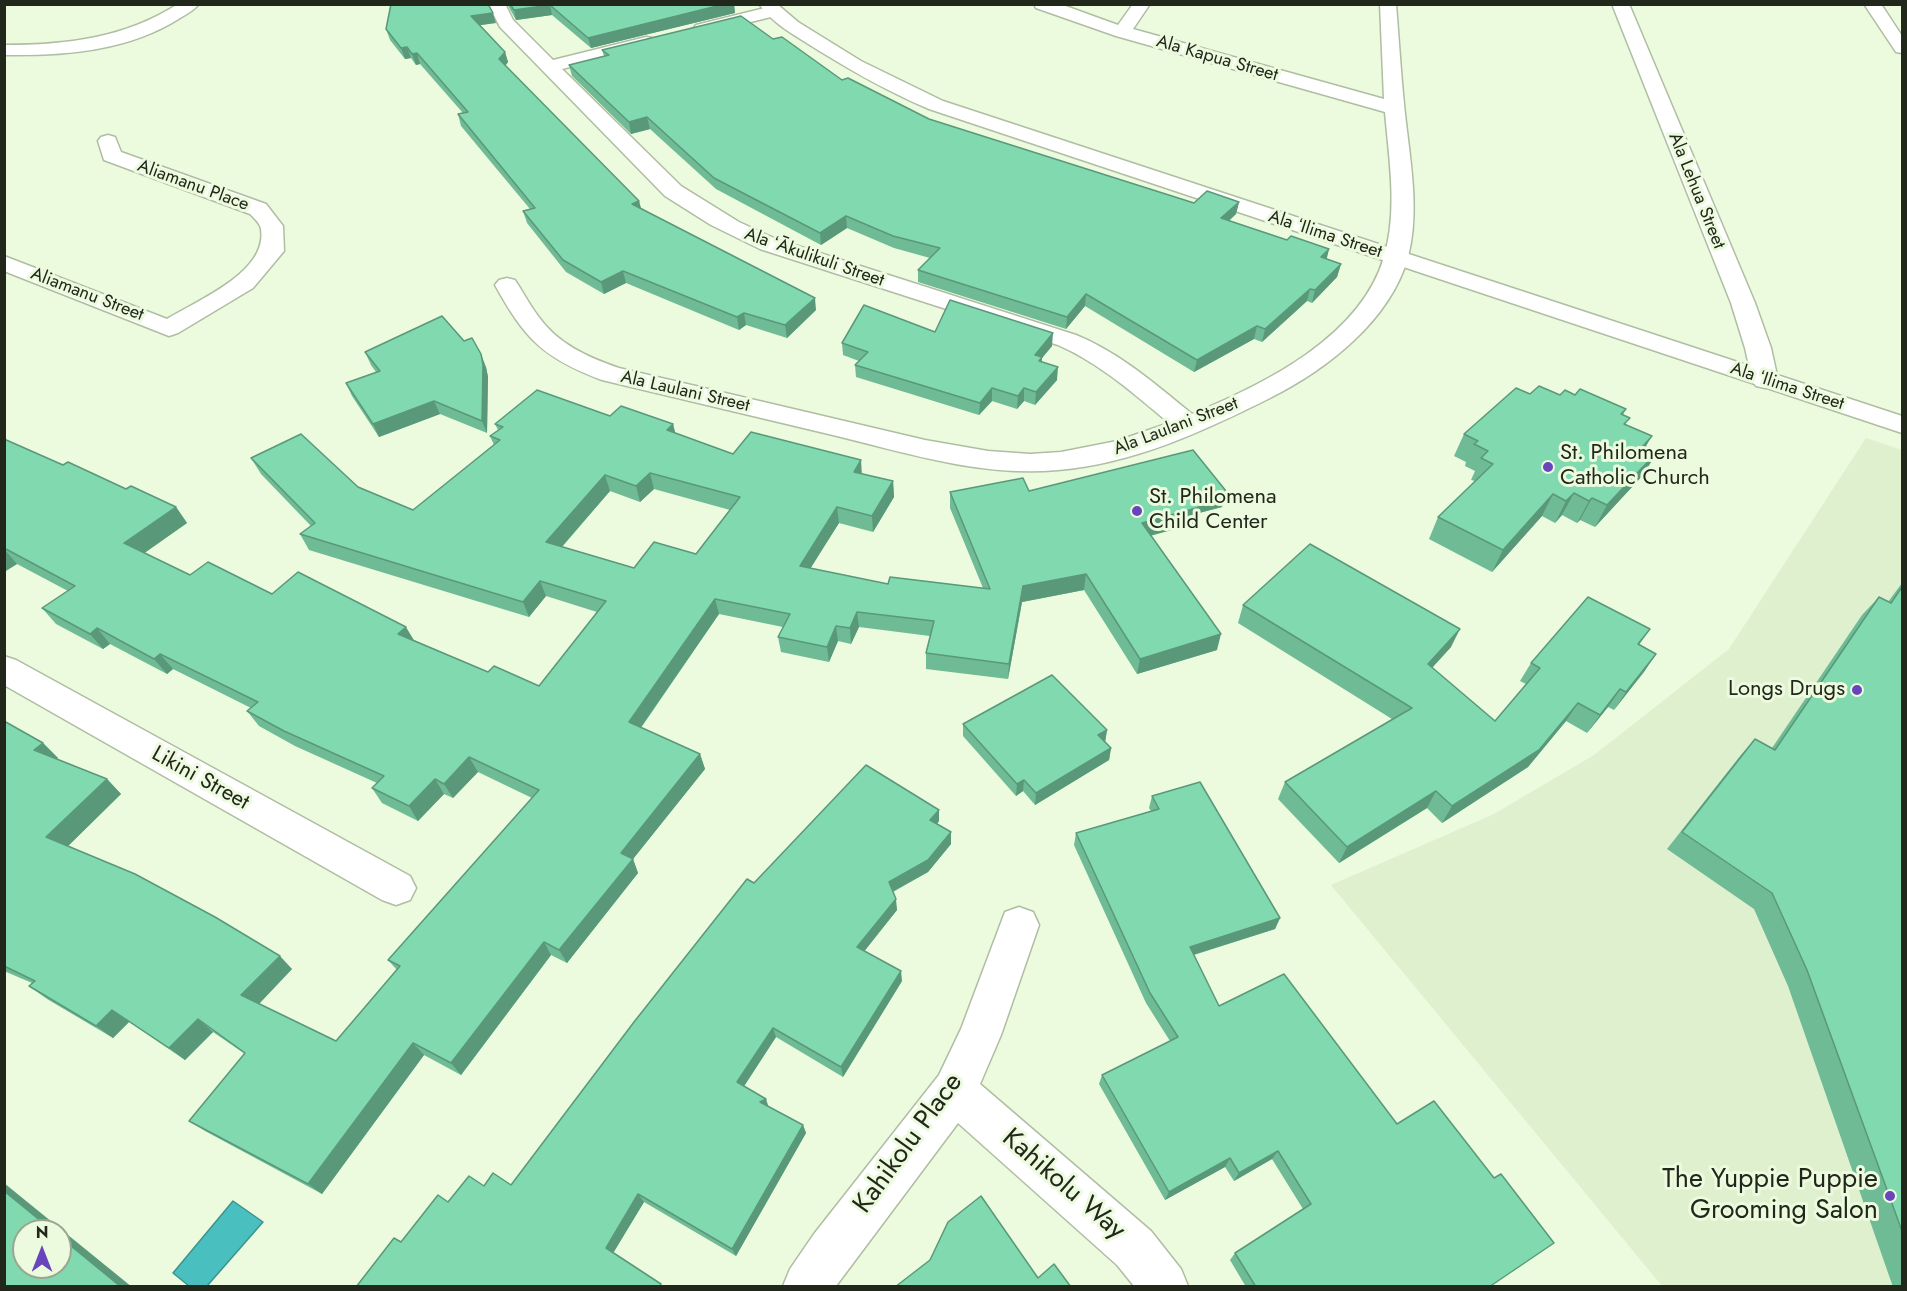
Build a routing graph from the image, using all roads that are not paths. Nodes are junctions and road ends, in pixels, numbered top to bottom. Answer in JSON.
{"nodes":[{"id":1,"x":191,"y":4,"type":"edge"},
{"id":2,"x":496,"y":4,"type":"edge"},
{"id":3,"x":1042,"y":4,"type":"edge"},
{"id":4,"x":1142,"y":4,"type":"edge"},
{"id":5,"x":1388,"y":4,"type":"edge"},
{"id":6,"x":1620,"y":4,"type":"edge"},
{"id":7,"x":1872,"y":4,"type":"edge"},
{"id":8,"x":1893,"y":4,"type":"edge"},
{"id":9,"x":770,"y":8,"type":"edge"},
{"id":10,"x":1882,"y":20,"type":"junction"},
{"id":11,"x":1122,"y":32,"type":"junction"},
{"id":12,"x":680,"y":34,"type":"edge"},
{"id":13,"x":658,"y":39,"type":"edge"},
{"id":14,"x":1902,"y":48,"type":"edge"},
{"id":15,"x":4,"y":50,"type":"edge"},
{"id":16,"x":550,"y":66,"type":"junction"},
{"id":17,"x":1394,"y":108,"type":"junction"},
{"id":18,"x":108,"y":141,"type":"dead end"},
{"id":19,"x":1396,"y":258,"type":"junction"},
{"id":20,"x":4,"y":263,"type":"edge"},
{"id":21,"x":507,"y":285,"type":"dead end"},
{"id":22,"x":169,"y":327,"type":"joint"},
{"id":23,"x":1765,"y":380,"type":"junction"},
{"id":24,"x":1188,"y":425,"type":"junction"},
{"id":25,"x":1902,"y":425,"type":"edge"},
{"id":26,"x":4,"y":669,"type":"edge"},
{"id":27,"x":396,"y":888,"type":"dead end"},
{"id":28,"x":1019,"y":925,"type":"dead end"},
{"id":29,"x":954,"y":1091,"type":"junction"},
{"id":30,"x":807,"y":1287,"type":"edge"},
{"id":31,"x":1164,"y":1287,"type":"edge"}],
"edges":[{"from":1,"to":15,"type":"street"},
{"from":2,"to":16,"type":"street","name":"Ala ʻĀkulikuli Street"},
{"from":3,"to":11,"type":"street","name":"Ala Kapua Street"},
{"from":4,"to":11,"type":"street"},
{"from":5,"to":17,"type":"street","name":"Ala Laulani Street"},
{"from":6,"to":23,"type":"street","name":"Ala Lehua Street"},
{"from":7,"to":10,"type":"street"},
{"from":8,"to":10,"type":"street"},
{"from":9,"to":12,"type":"street"},
{"from":9,"to":19,"type":"street","name":"Ala ʻIlima Street"},
{"from":10,"to":14,"type":"street"},
{"from":11,"to":17,"type":"street","name":"Ala Kapua Street"},
{"from":13,"to":16,"type":"street"},
{"from":16,"to":24,"type":"street","name":"Ala ʻĀkulikuli Street"},
{"from":17,"to":19,"type":"street","name":"Ala Laulani Street"},
{"from":18,"to":22,"type":"street","name":"Aliamanu Place"},
{"from":19,"to":23,"type":"street","name":"Ala ʻIlima Street"},
{"from":19,"to":24,"type":"street","name":"Ala Laulani Street"},
{"from":20,"to":22,"type":"street","name":"Aliamanu Street"},
{"from":21,"to":24,"type":"street","name":"Ala Laulani Street"},
{"from":23,"to":25,"type":"street","name":"Ala ʻIlima Street"},
{"from":26,"to":27,"type":"street","name":"Likini Street"},
{"from":28,"to":29,"type":"street","name":"Kahikolu Place"},
{"from":29,"to":30,"type":"street","name":"Kahikolu Place"},
{"from":29,"to":31,"type":"street","name":"Kahikolu Way"}]}
